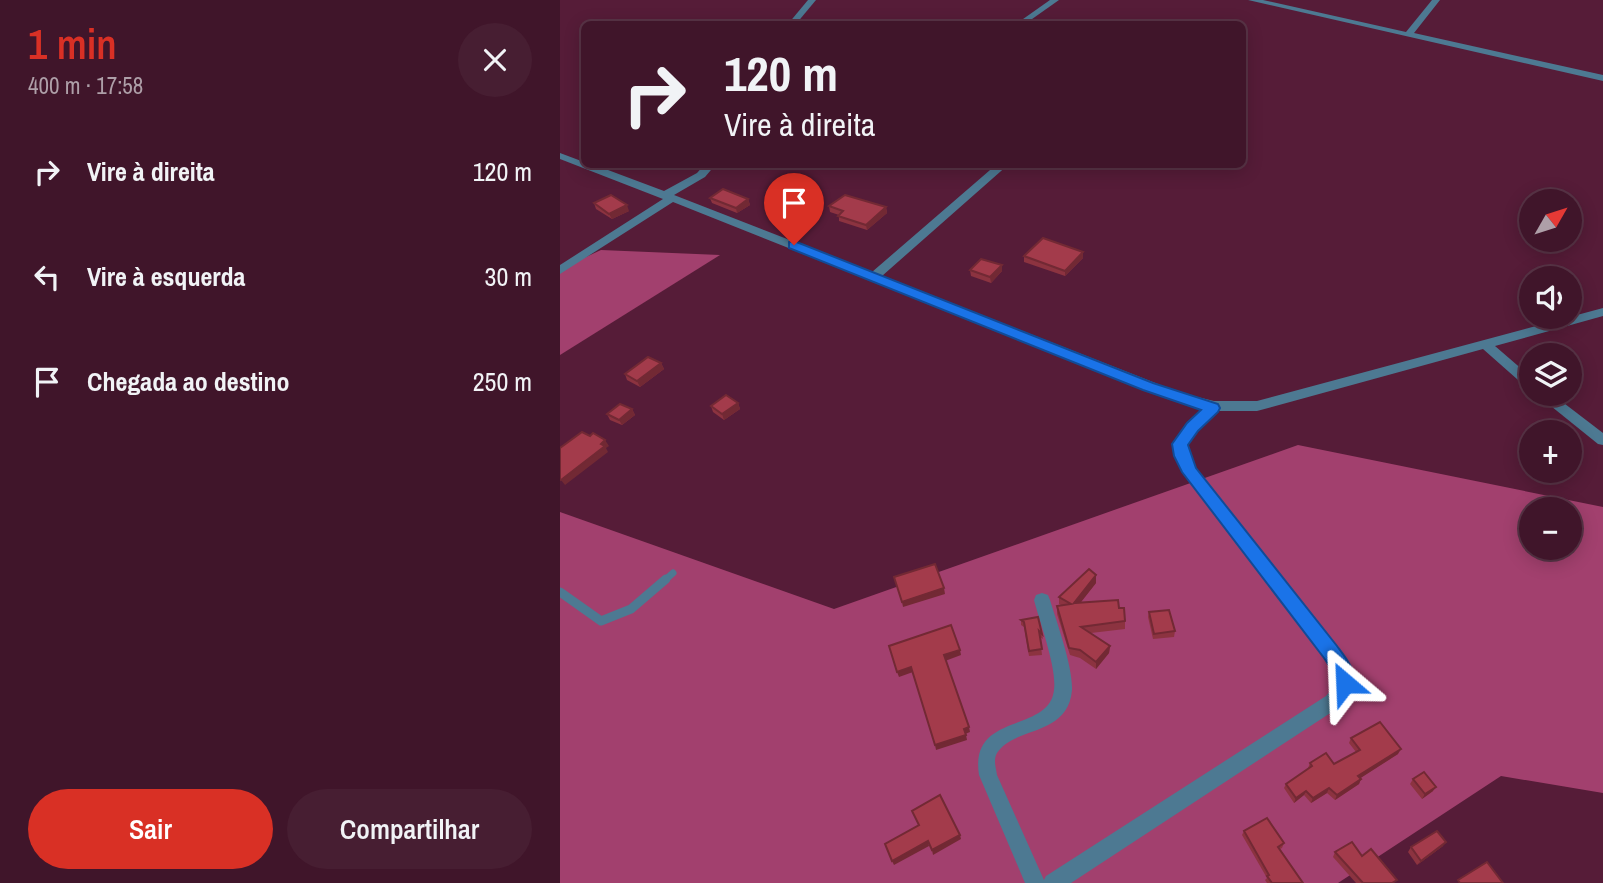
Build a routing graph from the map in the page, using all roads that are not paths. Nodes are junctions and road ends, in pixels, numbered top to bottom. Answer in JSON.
{"nodes":[{"id":1,"x":812,"y":0,"type":"edge"},
{"id":2,"x":1055,"y":0,"type":"edge"},
{"id":3,"x":1252,"y":0,"type":"edge"},
{"id":4,"x":1436,"y":0,"type":"edge"},
{"id":5,"x":794,"y":21,"type":"edge"},
{"id":6,"x":1024,"y":21,"type":"edge"},
{"id":7,"x":1408,"y":35,"type":"junction"},
{"id":8,"x":1603,"y":78,"type":"edge"},
{"id":9,"x":560,"y":156,"type":"edge"},
{"id":10,"x":581,"y":164,"type":"edge"},
{"id":11,"x":592,"y":168,"type":"edge"},
{"id":12,"x":707,"y":168,"type":"edge"},
{"id":13,"x":999,"y":168,"type":"edge"},
{"id":14,"x":668,"y":197,"type":"junction"},
{"id":15,"x":560,"y":270,"type":"edge"},
{"id":16,"x":873,"y":277,"type":"junction"},
{"id":17,"x":1603,"y":312,"type":"edge"},
{"id":18,"x":1485,"y":344,"type":"junction"},
{"id":19,"x":1519,"y":374,"type":"edge"},
{"id":20,"x":1559,"y":406,"type":"edge"},
{"id":21,"x":1213,"y":408,"type":"junction"},
{"id":22,"x":1603,"y":440,"type":"edge"},
{"id":23,"x":673,"y":573,"type":"dead end"},
{"id":24,"x":560,"y":592,"type":"edge"},
{"id":25,"x":1042,"y":600,"type":"dead end"},
{"id":26,"x":1035,"y":883,"type":"edge"},
{"id":27,"x":1053,"y":883,"type":"edge"}],
"edges":[{"from":1,"to":5,"type":"street"},
{"from":2,"to":6,"type":"street"},
{"from":3,"to":7,"type":"street"},
{"from":4,"to":7,"type":"street"},
{"from":7,"to":8,"type":"street"},
{"from":9,"to":10,"type":"street"},
{"from":11,"to":14,"type":"street"},
{"from":12,"to":14,"type":"street"},
{"from":13,"to":16,"type":"street"},
{"from":14,"to":15,"type":"street"},
{"from":14,"to":16,"type":"street"},
{"from":16,"to":21,"type":"street"},
{"from":17,"to":18,"type":"street"},
{"from":18,"to":19,"type":"street"},
{"from":18,"to":21,"type":"street"},
{"from":20,"to":22,"type":"street"},
{"from":21,"to":27,"type":"street"},
{"from":23,"to":24,"type":"lane"},
{"from":25,"to":26,"type":"street"}]}
